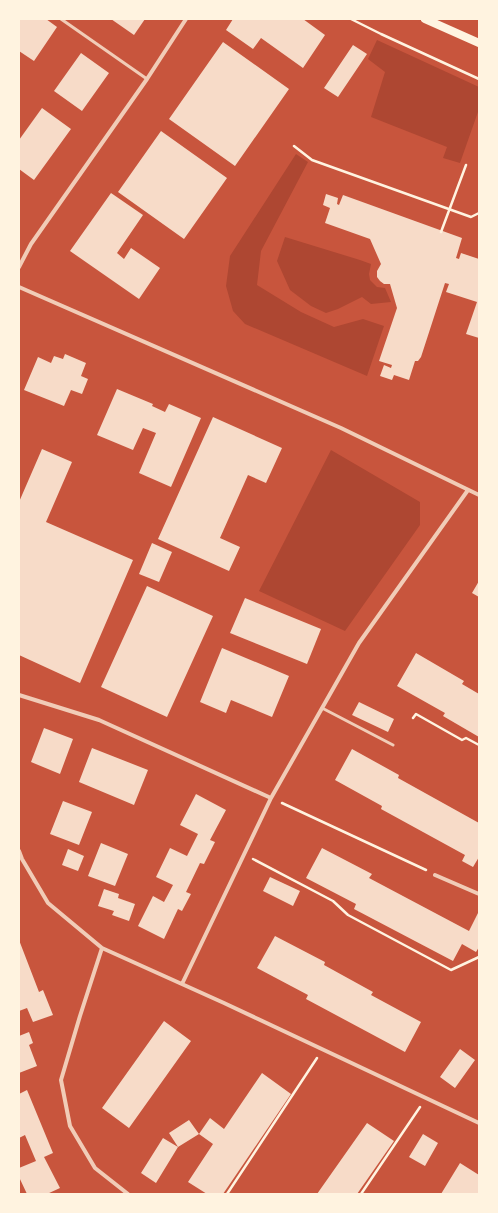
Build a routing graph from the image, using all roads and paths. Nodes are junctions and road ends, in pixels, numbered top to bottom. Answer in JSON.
{"nodes":[{"id":1,"x":61,"y":19,"type":"edge"},
{"id":2,"x":186,"y":19,"type":"edge"},
{"id":3,"x":351,"y":19,"type":"edge"},
{"id":4,"x":425,"y":19,"type":"edge"},
{"id":5,"x":479,"y":43,"type":"edge"},
{"id":6,"x":146,"y":78,"type":"junction"},
{"id":7,"x":479,"y":79,"type":"edge"},
{"id":8,"x":294,"y":146,"type":"dead end"},
{"id":9,"x":466,"y":165,"type":"dead end"},
{"id":10,"x":449,"y":209,"type":"junction"},
{"id":11,"x":479,"y":213,"type":"edge"},
{"id":12,"x":441,"y":232,"type":"dead end"},
{"id":13,"x":19,"y":267,"type":"edge"},
{"id":14,"x":19,"y":287,"type":"edge"},
{"id":15,"x":468,"y":490,"type":"junction"},
{"id":16,"x":479,"y":495,"type":"edge"},
{"id":17,"x":19,"y":695,"type":"edge"},
{"id":18,"x":322,"y":708,"type":"junction"},
{"id":19,"x":413,"y":718,"type":"dead end"},
{"id":20,"x":393,"y":745,"type":"dead end"},
{"id":21,"x":479,"y":745,"type":"edge"},
{"id":22,"x":271,"y":798,"type":"junction"},
{"id":23,"x":19,"y":851,"type":"edge"},
{"id":24,"x":244,"y":854,"type":"junction"},
{"id":25,"x":435,"y":875,"type":"joint"},
{"id":26,"x":479,"y":894,"type":"edge"},
{"id":27,"x":102,"y":948,"type":"junction"},
{"id":28,"x":479,"y":957,"type":"edge"},
{"id":29,"x":182,"y":984,"type":"junction"},
{"id":30,"x":322,"y":1049,"type":"junction"},
{"id":31,"x":426,"y":1098,"type":"junction"},
{"id":32,"x":479,"y":1123,"type":"edge"},
{"id":33,"x":128,"y":1194,"type":"edge"},
{"id":34,"x":227,"y":1194,"type":"edge"},
{"id":35,"x":361,"y":1194,"type":"edge"}],
"edges":[{"from":1,"to":6,"type":"lane"},
{"from":2,"to":6,"type":"street"},
{"from":3,"to":7,"type":"path"},
{"from":4,"to":5,"type":"main road"},
{"from":6,"to":13,"type":"street"},
{"from":8,"to":10,"type":"path"},
{"from":9,"to":10,"type":"path"},
{"from":10,"to":11,"type":"path"},
{"from":10,"to":12,"type":"path"},
{"from":14,"to":15,"type":"street"},
{"from":15,"to":16,"type":"street"},
{"from":15,"to":18,"type":"street"},
{"from":17,"to":22,"type":"street"},
{"from":18,"to":20,"type":"lane"},
{"from":18,"to":22,"type":"street"},
{"from":19,"to":21,"type":"path"},
{"from":22,"to":24,"type":"street"},
{"from":22,"to":25,"type":"path"},
{"from":23,"to":27,"type":"street"},
{"from":24,"to":28,"type":"path"},
{"from":24,"to":29,"type":"street"},
{"from":25,"to":26,"type":"street"},
{"from":27,"to":29,"type":"street"},
{"from":27,"to":33,"type":"street"},
{"from":29,"to":30,"type":"street"},
{"from":30,"to":31,"type":"street"},
{"from":30,"to":34,"type":"path"},
{"from":31,"to":32,"type":"street"},
{"from":31,"to":35,"type":"path"}]}
